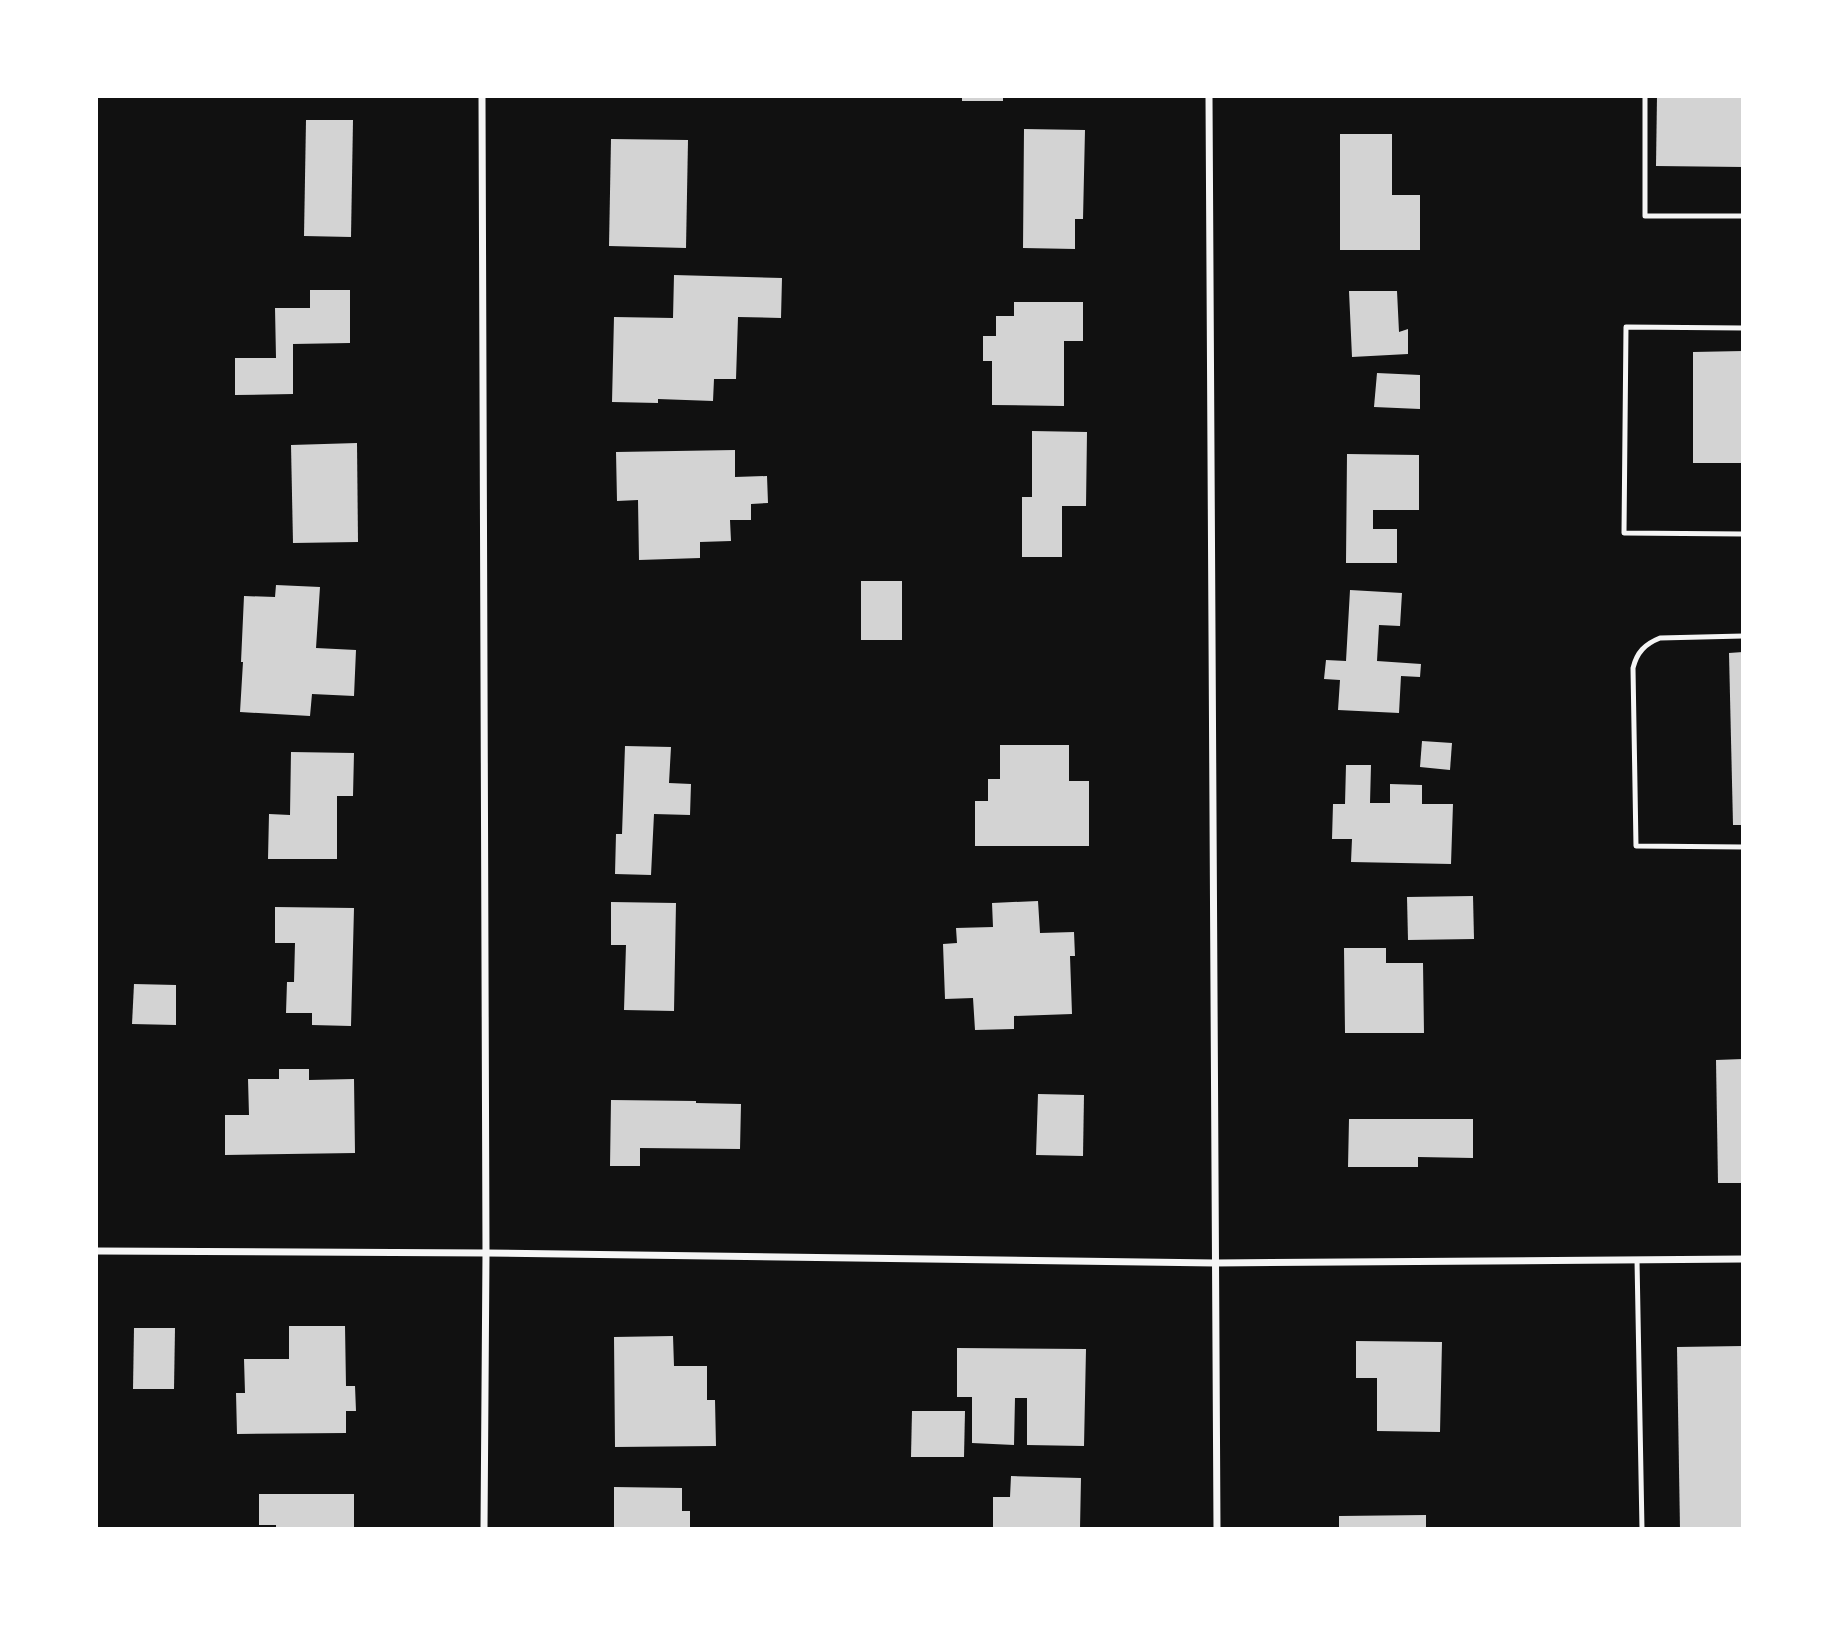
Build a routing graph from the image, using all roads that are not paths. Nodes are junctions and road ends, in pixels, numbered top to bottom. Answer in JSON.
{"nodes":[{"id":1,"x":482,"y":96,"type":"edge"},
{"id":2,"x":1209,"y":96,"type":"edge"},
{"id":3,"x":1645,"y":96,"type":"edge"},
{"id":4,"x":1743,"y":216,"type":"edge"},
{"id":5,"x":1743,"y":328,"type":"edge"},
{"id":6,"x":1743,"y":534,"type":"edge"},
{"id":7,"x":1743,"y":636,"type":"edge"},
{"id":8,"x":1743,"y":847,"type":"edge"},
{"id":9,"x":96,"y":1251,"type":"edge"},
{"id":10,"x":486,"y":1254,"type":"junction"},
{"id":11,"x":1743,"y":1259,"type":"edge"},
{"id":12,"x":1637,"y":1260,"type":"junction"},
{"id":13,"x":1215,"y":1263,"type":"junction"},
{"id":14,"x":484,"y":1529,"type":"edge"},
{"id":15,"x":1217,"y":1529,"type":"edge"},
{"id":16,"x":1642,"y":1529,"type":"edge"}],
"edges":[{"from":1,"to":10,"type":"street"},
{"from":2,"to":13,"type":"street"},
{"from":3,"to":4,"type":"lane"},
{"from":5,"to":6,"type":"lane"},
{"from":7,"to":8,"type":"lane"},
{"from":9,"to":10,"type":"street"},
{"from":10,"to":13,"type":"street"},
{"from":10,"to":14,"type":"street"},
{"from":11,"to":12,"type":"street"},
{"from":12,"to":13,"type":"street"},
{"from":12,"to":16,"type":"lane"},
{"from":13,"to":15,"type":"street"}]}
